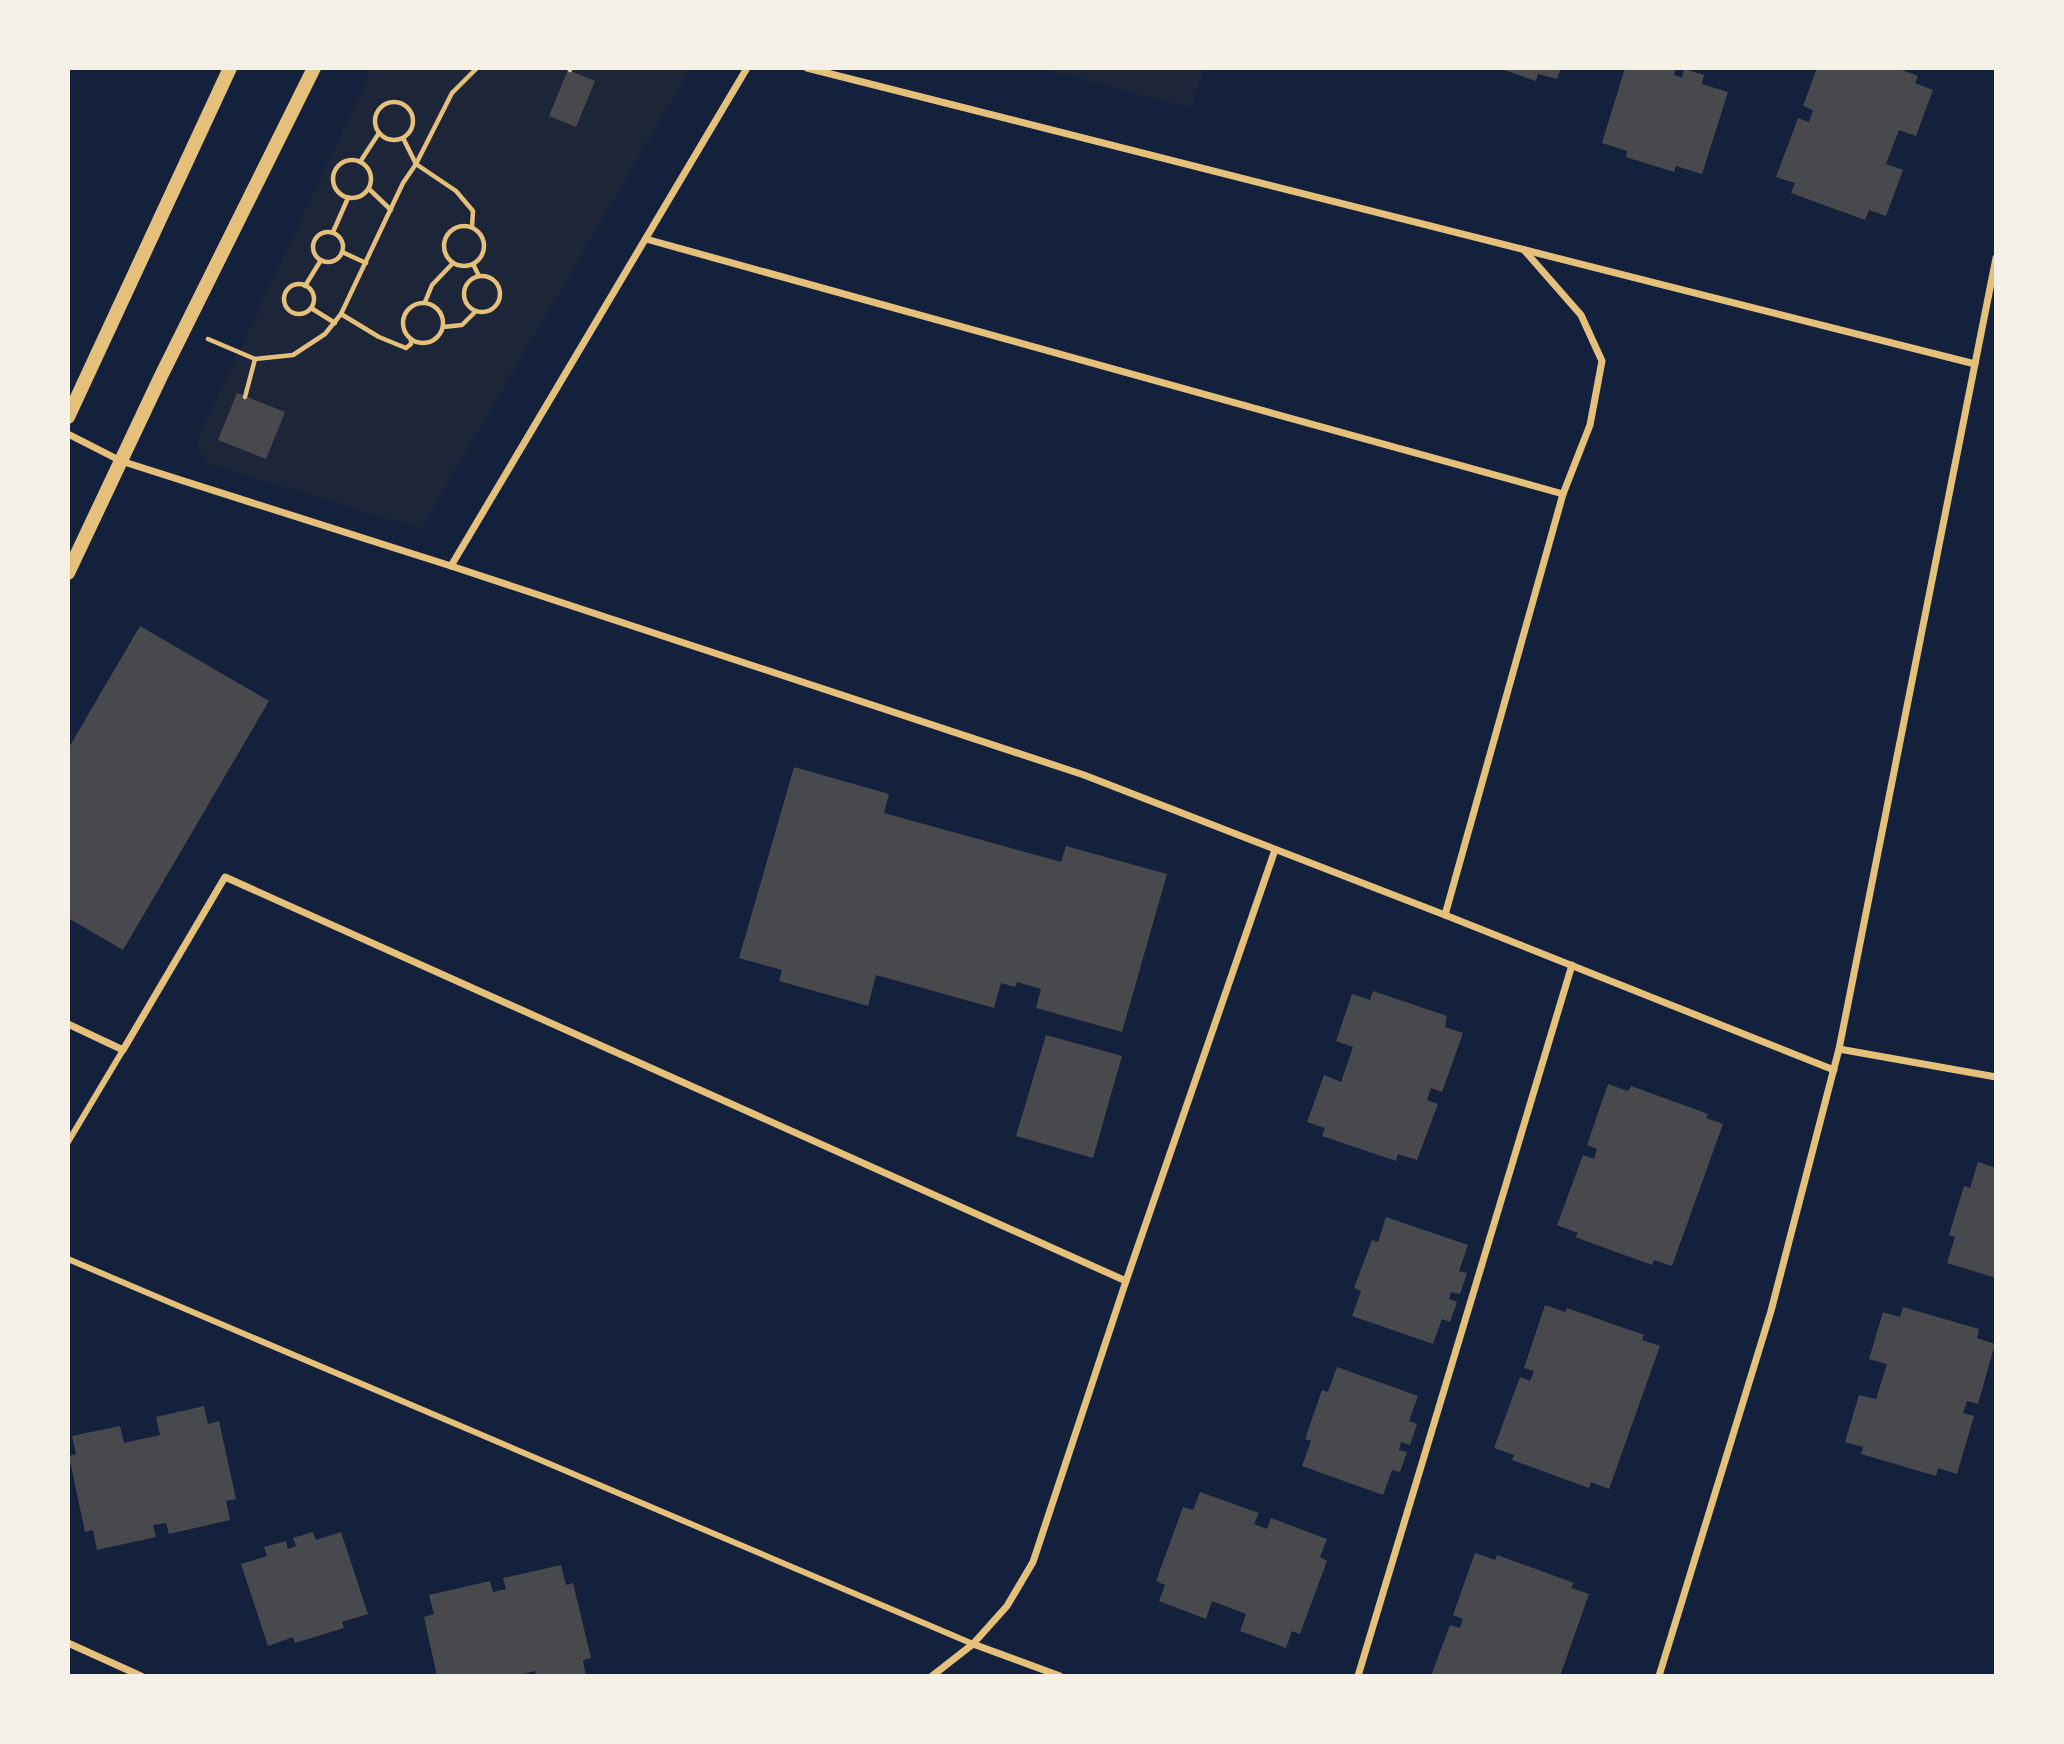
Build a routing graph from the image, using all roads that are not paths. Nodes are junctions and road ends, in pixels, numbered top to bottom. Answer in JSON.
{"nodes":[{"id":1,"x":230,"y":68,"type":"edge"},
{"id":2,"x":314,"y":68,"type":"edge"},
{"id":3,"x":747,"y":68,"type":"edge"},
{"id":4,"x":807,"y":68,"type":"edge"},
{"id":5,"x":646,"y":239,"type":"junction"},
{"id":6,"x":1524,"y":250,"type":"junction"},
{"id":7,"x":1996,"y":258,"type":"edge"},
{"id":8,"x":1975,"y":364,"type":"junction"},
{"id":9,"x":68,"y":417,"type":"edge"},
{"id":10,"x":68,"y":434,"type":"edge"},
{"id":11,"x":121,"y":461,"type":"junction"},
{"id":12,"x":1563,"y":494,"type":"junction"},
{"id":13,"x":451,"y":566,"type":"junction"},
{"id":14,"x":68,"y":573,"type":"edge"},
{"id":15,"x":1275,"y":850,"type":"junction"},
{"id":16,"x":1445,"y":915,"type":"junction"},
{"id":17,"x":1572,"y":965,"type":"junction"},
{"id":18,"x":68,"y":1024,"type":"edge"},
{"id":19,"x":1839,"y":1049,"type":"junction"},
{"id":20,"x":123,"y":1050,"type":"junction"},
{"id":21,"x":1833,"y":1070,"type":"junction"},
{"id":22,"x":1996,"y":1077,"type":"edge"},
{"id":23,"x":68,"y":1142,"type":"edge"},
{"id":24,"x":68,"y":1259,"type":"edge"},
{"id":25,"x":1125,"y":1281,"type":"junction"},
{"id":26,"x":68,"y":1643,"type":"edge"},
{"id":27,"x":973,"y":1644,"type":"junction"},
{"id":28,"x":141,"y":1676,"type":"edge"},
{"id":29,"x":932,"y":1676,"type":"edge"},
{"id":30,"x":1060,"y":1676,"type":"edge"},
{"id":31,"x":1358,"y":1676,"type":"edge"},
{"id":32,"x":1659,"y":1676,"type":"edge"}],
"edges":[{"from":1,"to":9,"type":"main road"},
{"from":2,"to":11,"type":"main road"},
{"from":3,"to":5,"type":"street"},
{"from":4,"to":6,"type":"street"},
{"from":5,"to":12,"type":"street"},
{"from":5,"to":13,"type":"street"},
{"from":6,"to":8,"type":"street"},
{"from":6,"to":12,"type":"street"},
{"from":7,"to":8,"type":"street"},
{"from":8,"to":19,"type":"street"},
{"from":10,"to":11,"type":"street"},
{"from":11,"to":13,"type":"street"},
{"from":11,"to":14,"type":"main road"},
{"from":12,"to":16,"type":"street"},
{"from":13,"to":15,"type":"street"},
{"from":15,"to":16,"type":"street"},
{"from":15,"to":25,"type":"street"},
{"from":16,"to":17,"type":"street"},
{"from":17,"to":21,"type":"street"},
{"from":17,"to":31,"type":"street"},
{"from":18,"to":20,"type":"street"},
{"from":19,"to":21,"type":"street"},
{"from":19,"to":22,"type":"street"},
{"from":20,"to":23,"type":"street"},
{"from":20,"to":25,"type":"street"},
{"from":21,"to":32,"type":"street"},
{"from":24,"to":27,"type":"street"},
{"from":25,"to":27,"type":"street"},
{"from":26,"to":28,"type":"street"},
{"from":27,"to":29,"type":"street"},
{"from":27,"to":30,"type":"street"}]}
